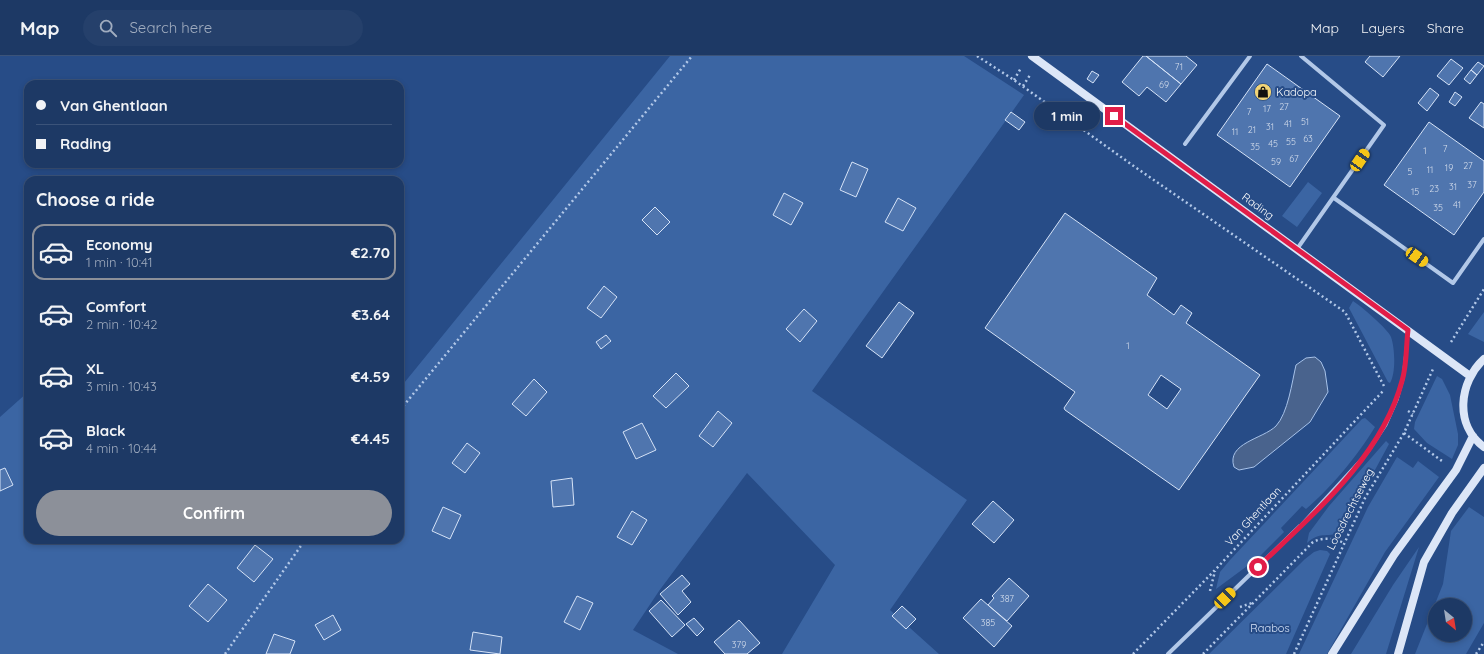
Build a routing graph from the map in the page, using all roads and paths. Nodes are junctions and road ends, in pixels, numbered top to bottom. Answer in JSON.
{"nodes":[{"id":1,"x":692,"y":56,"type":"edge"},
{"id":2,"x":977,"y":56,"type":"edge"},
{"id":3,"x":1032,"y":56,"type":"edge"},
{"id":4,"x":1250,"y":56,"type":"edge"},
{"id":5,"x":1300,"y":56,"type":"edge"},
{"id":6,"x":1185,"y":144,"type":"dead end"},
{"id":7,"x":1334,"y":198,"type":"junction"},
{"id":8,"x":1484,"y":239,"type":"edge"},
{"id":9,"x":1297,"y":248,"type":"junction"},
{"id":10,"x":1484,"y":288,"type":"edge"},
{"id":11,"x":1408,"y":330,"type":"junction"},
{"id":12,"x":1441,"y":356,"type":"junction"},
{"id":13,"x":1484,"y":359,"type":"edge"},
{"id":14,"x":1470,"y":376,"type":"junction"},
{"id":15,"x":404,"y":405,"type":"edge"},
{"id":16,"x":1473,"y":436,"type":"junction"},
{"id":17,"x":1484,"y":447,"type":"edge"},
{"id":18,"x":1484,"y":468,"type":"edge"},
{"id":19,"x":1300,"y":526,"type":"joint"},
{"id":20,"x":1344,"y":543,"type":"junction"},
{"id":21,"x":301,"y":544,"type":"edge"},
{"id":22,"x":1484,"y":642,"type":"edge"},
{"id":23,"x":225,"y":654,"type":"edge"},
{"id":24,"x":1133,"y":654,"type":"edge"},
{"id":25,"x":1168,"y":654,"type":"edge"},
{"id":26,"x":1203,"y":654,"type":"edge"},
{"id":27,"x":1294,"y":654,"type":"edge"},
{"id":28,"x":1332,"y":654,"type":"edge"},
{"id":29,"x":1398,"y":654,"type":"edge"},
{"id":30,"x":1476,"y":654,"type":"edge"}],
"edges":[{"from":1,"to":15,"type":"path"},
{"from":2,"to":24,"type":"path","name":"Van Ghentlaan"},
{"from":3,"to":9,"type":"main road","name":"Rading"},
{"from":4,"to":6,"type":"street"},
{"from":5,"to":7,"type":"street"},
{"from":7,"to":8,"type":"street"},
{"from":7,"to":9,"type":"street"},
{"from":9,"to":11,"type":"main road","name":"Rading"},
{"from":10,"to":12,"type":"path","name":"Loosdrechtseweg"},
{"from":11,"to":12,"type":"main road","name":"Rading"},
{"from":11,"to":19,"type":"lane"},
{"from":12,"to":14,"type":"main road","name":"Rading"},
{"from":12,"to":20,"type":"path","name":"Loosdrechtseweg"},
{"from":13,"to":14,"type":"main road"},
{"from":14,"to":16,"type":"main road"},
{"from":16,"to":17,"type":"main road"},
{"from":16,"to":28,"type":"main road"},
{"from":18,"to":29,"type":"main road"},
{"from":19,"to":25,"type":"street"},
{"from":20,"to":26,"type":"path"},
{"from":20,"to":27,"type":"path","name":"Loosdrechtseweg"},
{"from":21,"to":23,"type":"path"},
{"from":22,"to":30,"type":"path"}]}
